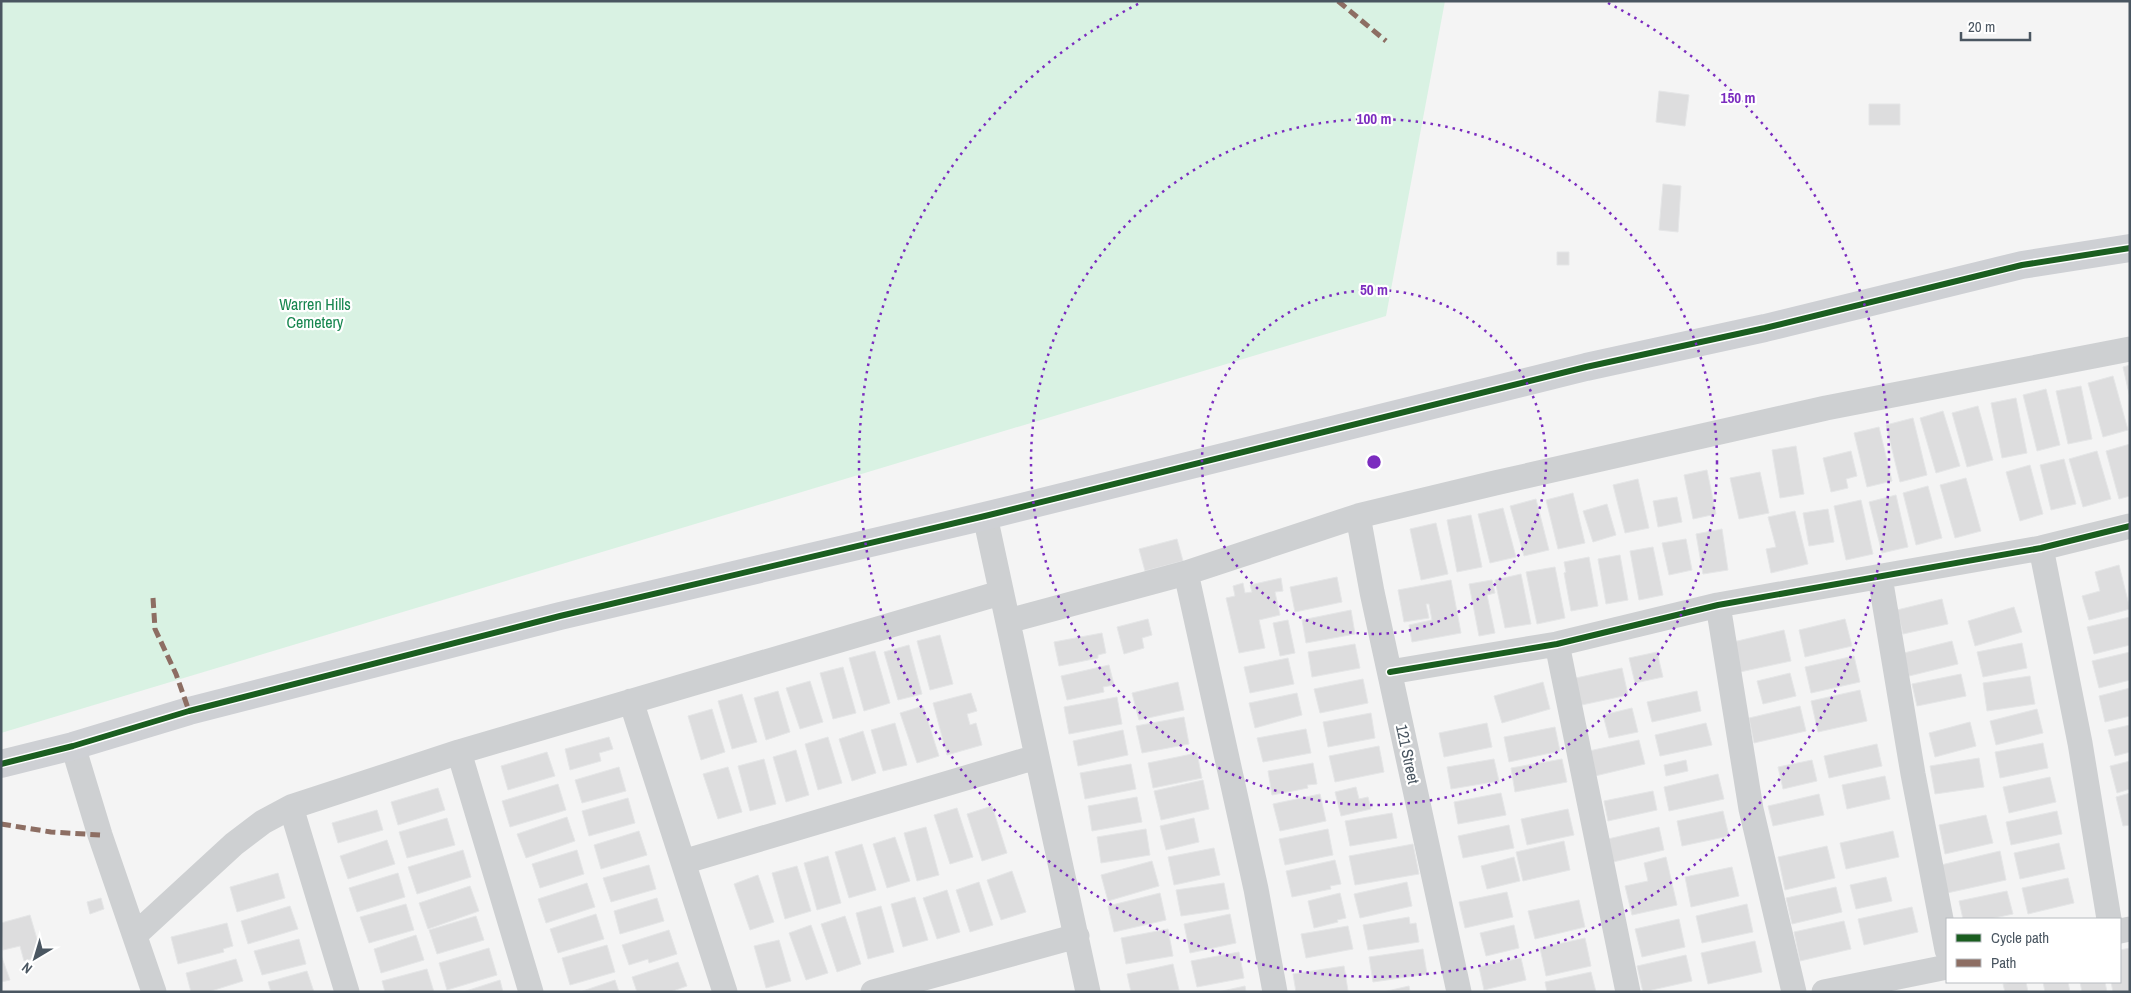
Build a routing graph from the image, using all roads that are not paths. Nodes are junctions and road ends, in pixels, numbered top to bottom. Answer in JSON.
{"nodes":[{"id":1,"x":2130,"y":248,"type":"edge"},
{"id":2,"x":2130,"y":349,"type":"edge"},
{"id":3,"x":985,"y":516,"type":"junction"},
{"id":4,"x":1358,"y":516,"type":"junction"},
{"id":5,"x":2130,"y":526,"type":"edge"},
{"id":6,"x":2041,"y":548,"type":"junction"},
{"id":7,"x":1186,"y":573,"type":"junction"},
{"id":8,"x":1880,"y":577,"type":"junction"},
{"id":9,"x":1000,"y":593,"type":"junction"},
{"id":10,"x":1718,"y":605,"type":"junction"},
{"id":11,"x":1008,"y":621,"type":"junction"},
{"id":12,"x":1557,"y":644,"type":"junction"},
{"id":13,"x":1390,"y":672,"type":"junction"},
{"id":14,"x":631,"y":701,"type":"junction"},
{"id":15,"x":73,"y":746,"type":"junction"},
{"id":16,"x":458,"y":752,"type":"junction"},
{"id":17,"x":1036,"y":757,"type":"junction"},
{"id":18,"x":1,"y":764,"type":"edge"},
{"id":19,"x":291,"y":807,"type":"junction"},
{"id":20,"x":684,"y":862,"type":"junction"},
{"id":21,"x":2109,"y":918,"type":"edge"},
{"id":22,"x":135,"y":935,"type":"junction"},
{"id":23,"x":1077,"y":936,"type":"junction"},
{"id":24,"x":1946,"y":945,"type":"edge"},
{"id":25,"x":1946,"y":967,"type":"edge"},
{"id":26,"x":154,"y":992,"type":"edge"},
{"id":27,"x":347,"y":992,"type":"edge"},
{"id":28,"x":531,"y":992,"type":"edge"},
{"id":29,"x":725,"y":992,"type":"edge"},
{"id":30,"x":873,"y":992,"type":"edge"},
{"id":31,"x":1088,"y":992,"type":"edge"},
{"id":32,"x":1275,"y":992,"type":"edge"},
{"id":33,"x":1459,"y":992,"type":"edge"},
{"id":34,"x":1628,"y":992,"type":"edge"},
{"id":35,"x":1794,"y":992,"type":"edge"},
{"id":36,"x":1824,"y":992,"type":"edge"}],
"edges":[{"from":1,"to":3,"type":"street"},
{"from":2,"to":4,"type":"street"},
{"from":3,"to":9,"type":"street"},
{"from":3,"to":15,"type":"street"},
{"from":4,"to":7,"type":"street"},
{"from":4,"to":13,"type":"street","name":"121 Street"},
{"from":5,"to":6,"type":"street"},
{"from":6,"to":8,"type":"street"},
{"from":6,"to":21,"type":"street"},
{"from":7,"to":11,"type":"street"},
{"from":7,"to":32,"type":"street"},
{"from":8,"to":10,"type":"street"},
{"from":8,"to":24,"type":"street"},
{"from":9,"to":11,"type":"street"},
{"from":9,"to":14,"type":"street"},
{"from":10,"to":12,"type":"street"},
{"from":10,"to":35,"type":"street"},
{"from":11,"to":17,"type":"street"},
{"from":12,"to":13,"type":"street"},
{"from":12,"to":34,"type":"street"},
{"from":13,"to":33,"type":"street","name":"121 Street"},
{"from":14,"to":16,"type":"street"},
{"from":14,"to":20,"type":"street"},
{"from":15,"to":18,"type":"street"},
{"from":15,"to":22,"type":"street"},
{"from":16,"to":19,"type":"street"},
{"from":16,"to":28,"type":"street"},
{"from":17,"to":20,"type":"street"},
{"from":17,"to":23,"type":"street"},
{"from":19,"to":22,"type":"street"},
{"from":19,"to":27,"type":"street"},
{"from":20,"to":29,"type":"street"},
{"from":22,"to":26,"type":"street"},
{"from":23,"to":30,"type":"street"},
{"from":23,"to":31,"type":"street"},
{"from":25,"to":36,"type":"street"}]}
